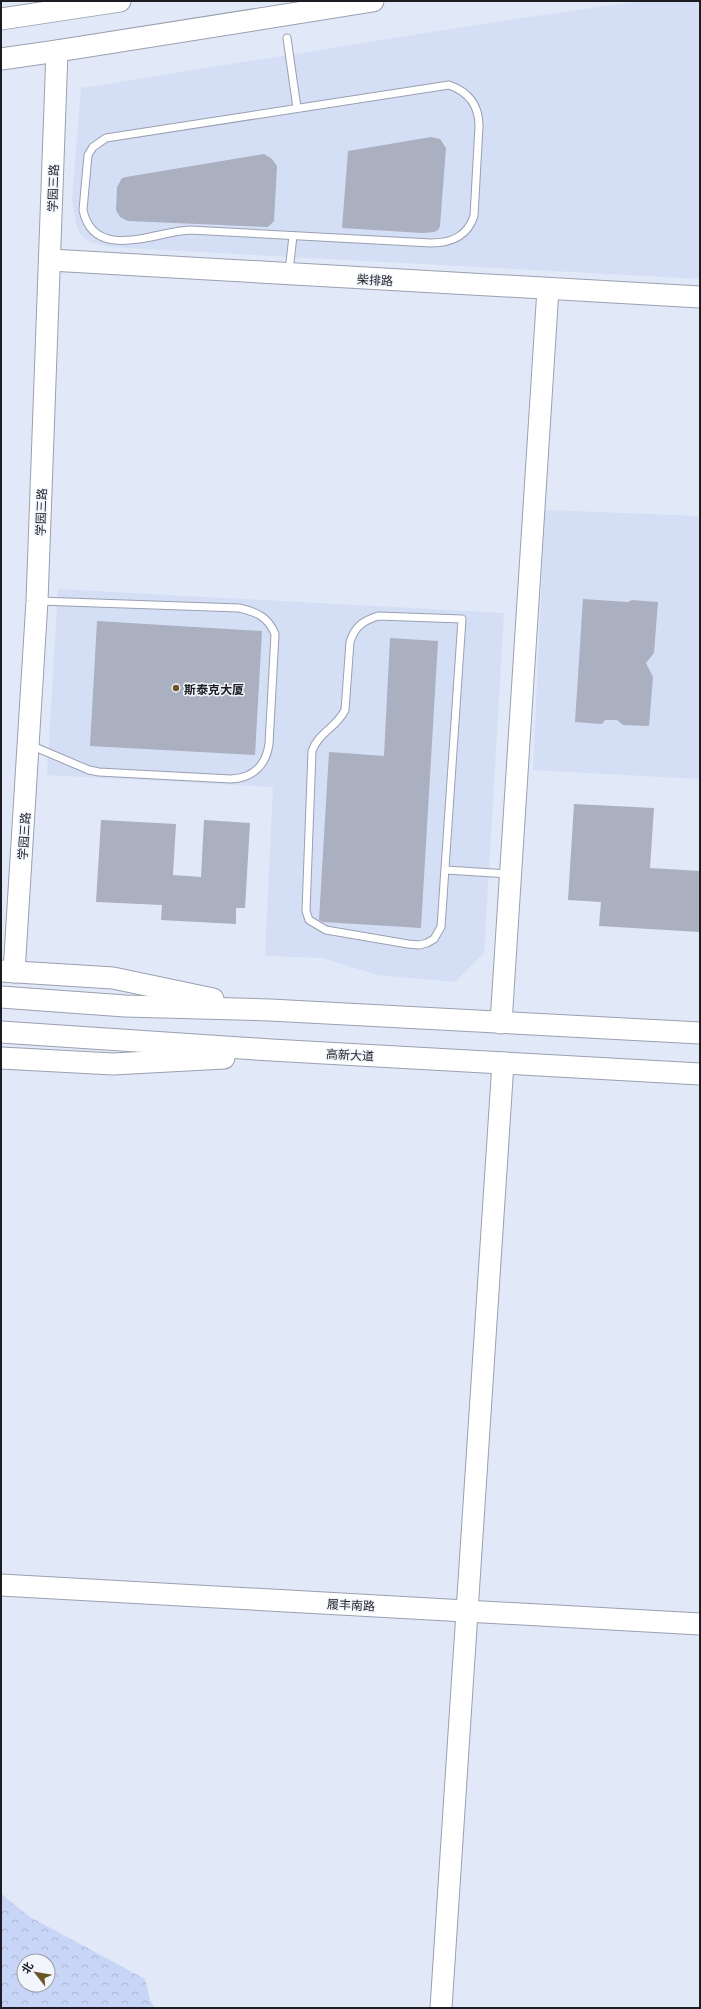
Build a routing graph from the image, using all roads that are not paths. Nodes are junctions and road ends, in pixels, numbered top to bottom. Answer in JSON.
{"nodes":[{"id":1,"x":120,"y":1,"type":"edge"},
{"id":2,"x":373,"y":1,"type":"edge"},
{"id":3,"x":1,"y":20,"type":"edge"},
{"id":4,"x":287,"y":38,"type":"dead end"},
{"id":5,"x":57,"y":51,"type":"junction"},
{"id":6,"x":1,"y":59,"type":"edge"},
{"id":7,"x":297,"y":108,"type":"junction"},
{"id":8,"x":293,"y":236,"type":"junction"},
{"id":9,"x":50,"y":260,"type":"junction"},
{"id":10,"x":289,"y":274,"type":"junction"},
{"id":11,"x":548,"y":289,"type":"junction"},
{"id":12,"x":700,"y":297,"type":"edge"},
{"id":13,"x":37,"y":601,"type":"junction"},
{"id":14,"x":28,"y":744,"type":"junction"},
{"id":15,"x":446,"y":870,"type":"junction"},
{"id":16,"x":510,"y":874,"type":"junction"},
{"id":17,"x":8,"y":972,"type":"edge"},
{"id":18,"x":1,"y":998,"type":"edge"},
{"id":19,"x":270,"y":1010,"type":"junction"},
{"id":20,"x":501,"y":1023,"type":"junction"},
{"id":21,"x":1,"y":1032,"type":"edge"},
{"id":22,"x":700,"y":1033,"type":"edge"},
{"id":23,"x":270,"y":1050,"type":"junction"},
{"id":24,"x":1,"y":1058,"type":"edge"},
{"id":25,"x":503,"y":1063,"type":"junction"},
{"id":26,"x":700,"y":1074,"type":"edge"},
{"id":27,"x":1,"y":1585,"type":"edge"},
{"id":28,"x":467,"y":1610,"type":"junction"},
{"id":29,"x":700,"y":1624,"type":"edge"},
{"id":30,"x":441,"y":2008,"type":"edge"}],
"edges":[{"from":1,"to":3,"type":"street"},
{"from":2,"to":5,"type":"street"},
{"from":4,"to":7,"type":"lane"},
{"from":5,"to":6,"type":"street"},
{"from":5,"to":9,"type":"street","name":"学园三路"},
{"from":7,"to":8,"type":"lane"},
{"from":7,"to":8,"type":"lane"},
{"from":8,"to":10,"type":"lane"},
{"from":9,"to":10,"type":"street","name":"柴排路"},
{"from":9,"to":13,"type":"street","name":"学园三路"},
{"from":10,"to":11,"type":"street","name":"柴排路"},
{"from":11,"to":12,"type":"street","name":"柴排路"},
{"from":11,"to":16,"type":"street"},
{"from":13,"to":14,"type":"street","name":"学园三路"},
{"from":13,"to":14,"type":"lane"},
{"from":14,"to":17,"type":"street","name":"学园三路"},
{"from":15,"to":15,"type":"lane"},
{"from":15,"to":16,"type":"lane"},
{"from":16,"to":20,"type":"street"},
{"from":17,"to":19,"type":"street"},
{"from":18,"to":19,"type":"street"},
{"from":19,"to":20,"type":"street"},
{"from":20,"to":22,"type":"street"},
{"from":21,"to":23,"type":"street","name":"高新大道"},
{"from":23,"to":24,"type":"street"},
{"from":23,"to":25,"type":"street","name":"高新大道"},
{"from":25,"to":26,"type":"street","name":"高新大道"},
{"from":25,"to":28,"type":"street"},
{"from":27,"to":28,"type":"street","name":"履丰南路"},
{"from":28,"to":29,"type":"street","name":"履丰南路"},
{"from":28,"to":30,"type":"street"}]}
